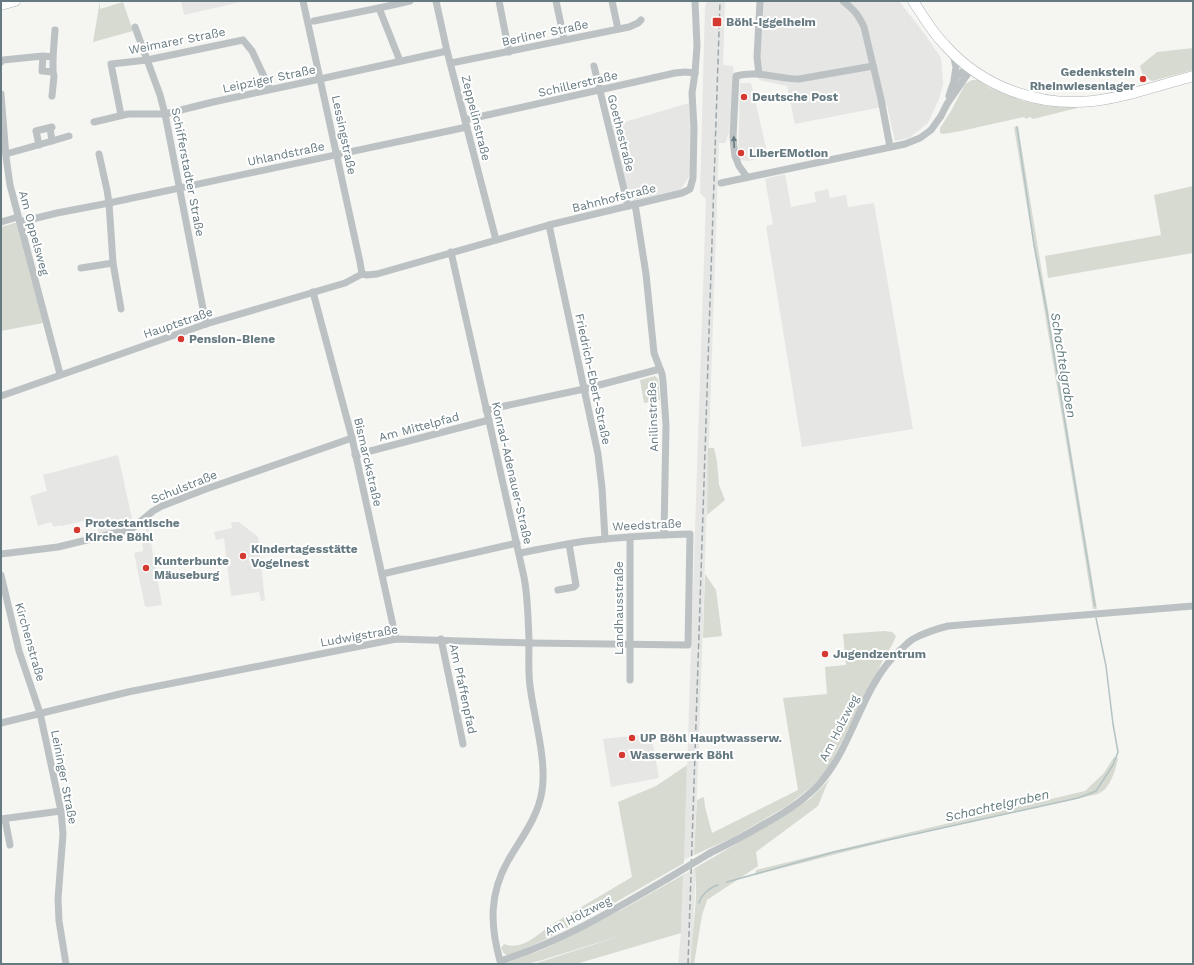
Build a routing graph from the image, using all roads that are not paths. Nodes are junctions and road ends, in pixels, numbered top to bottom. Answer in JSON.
{"nodes":[{"id":1,"x":15,"y":1,"type":"edge"},
{"id":2,"x":303,"y":1,"type":"edge"},
{"id":3,"x":410,"y":1,"type":"edge"},
{"id":4,"x":436,"y":1,"type":"edge"},
{"id":5,"x":499,"y":1,"type":"edge"},
{"id":6,"x":556,"y":1,"type":"edge"},
{"id":7,"x":612,"y":1,"type":"edge"},
{"id":8,"x":695,"y":1,"type":"edge"},
{"id":9,"x":760,"y":1,"type":"edge"},
{"id":10,"x":843,"y":1,"type":"edge"},
{"id":11,"x":913,"y":1,"type":"edge"},
{"id":12,"x":1,"y":5,"type":"edge"},
{"id":13,"x":379,"y":8,"type":"junction"},
{"id":14,"x":641,"y":20,"type":"dead end"},
{"id":15,"x":314,"y":21,"type":"dead end"},
{"id":16,"x":135,"y":27,"type":"dead end"},
{"id":17,"x":618,"y":29,"type":"junction"},
{"id":18,"x":55,"y":30,"type":"dead end"},
{"id":19,"x":564,"y":40,"type":"junction"},
{"id":20,"x":448,"y":51,"type":"junction"},
{"id":21,"x":509,"y":52,"type":"junction"},
{"id":22,"x":953,"y":54,"type":"junction"},
{"id":23,"x":44,"y":56,"type":"junction"},
{"id":24,"x":53,"y":56,"type":"junction"},
{"id":25,"x":147,"y":60,"type":"junction"},
{"id":26,"x":400,"y":61,"type":"junction"},
{"id":27,"x":1,"y":62,"type":"edge"},
{"id":28,"x":451,"y":63,"type":"junction"},
{"id":29,"x":594,"y":66,"type":"dead end"},
{"id":30,"x":873,"y":66,"type":"junction"},
{"id":31,"x":971,"y":69,"type":"junction"},
{"id":32,"x":53,"y":72,"type":"junction"},
{"id":33,"x":695,"y":73,"type":"junction"},
{"id":34,"x":759,"y":74,"type":"junction"},
{"id":35,"x":1193,"y":76,"type":"edge"},
{"id":36,"x":320,"y":80,"type":"junction"},
{"id":37,"x":954,"y":80,"type":"junction"},
{"id":38,"x":270,"y":89,"type":"junction"},
{"id":39,"x":599,"y":90,"type":"junction"},
{"id":40,"x":1,"y":94,"type":"edge"},
{"id":41,"x":52,"y":96,"type":"dead end"},
{"id":42,"x":947,"y":104,"type":"junction"},
{"id":43,"x":165,"y":114,"type":"junction"},
{"id":44,"x":121,"y":115,"type":"junction"},
{"id":45,"x":94,"y":122,"type":"dead end"},
{"id":46,"x":466,"y":124,"type":"junction"},
{"id":47,"x":70,"y":136,"type":"dead end"},
{"id":48,"x":52,"y":141,"type":"junction"},
{"id":49,"x":39,"y":145,"type":"junction"},
{"id":50,"x":890,"y":147,"type":"junction"},
{"id":51,"x":99,"y":154,"type":"dead end"},
{"id":52,"x":337,"y":155,"type":"junction"},
{"id":53,"x":4,"y":156,"type":"edge"},
{"id":54,"x":747,"y":178,"type":"junction"},
{"id":55,"x":721,"y":184,"type":"dead end"},
{"id":56,"x":180,"y":188,"type":"junction"},
{"id":57,"x":109,"y":203,"type":"junction"},
{"id":58,"x":631,"y":205,"type":"junction"},
{"id":59,"x":19,"y":219,"type":"junction"},
{"id":60,"x":1,"y":222,"type":"edge"},
{"id":61,"x":549,"y":226,"type":"junction"},
{"id":62,"x":496,"y":240,"type":"junction"},
{"id":63,"x":451,"y":252,"type":"junction"},
{"id":64,"x":113,"y":263,"type":"junction"},
{"id":65,"x":81,"y":268,"type":"dead end"},
{"id":66,"x":362,"y":274,"type":"junction"},
{"id":67,"x":313,"y":292,"type":"junction"},
{"id":68,"x":121,"y":309,"type":"dead end"},
{"id":69,"x":206,"y":324,"type":"junction"},
{"id":70,"x":660,"y":370,"type":"junction"},
{"id":71,"x":60,"y":374,"type":"junction"},
{"id":72,"x":584,"y":389,"type":"junction"},
{"id":73,"x":1,"y":396,"type":"edge"},
{"id":74,"x":486,"y":410,"type":"junction"},
{"id":75,"x":489,"y":420,"type":"junction"},
{"id":76,"x":352,"y":438,"type":"junction"},
{"id":77,"x":355,"y":455,"type":"junction"},
{"id":78,"x":664,"y":535,"type":"junction"},
{"id":79,"x":630,"y":537,"type":"junction"},
{"id":80,"x":605,"y":539,"type":"junction"},
{"id":81,"x":518,"y":543,"type":"junction"},
{"id":82,"x":569,"y":544,"type":"junction"},
{"id":83,"x":520,"y":553,"type":"junction"},
{"id":84,"x":1,"y":554,"type":"edge"},
{"id":85,"x":382,"y":574,"type":"junction"},
{"id":86,"x":1,"y":575,"type":"edge"},
{"id":87,"x":558,"y":590,"type":"dead end"},
{"id":88,"x":1193,"y":606,"type":"edge"},
{"id":89,"x":396,"y":639,"type":"junction"},
{"id":90,"x":441,"y":639,"type":"junction"},
{"id":91,"x":528,"y":642,"type":"junction"},
{"id":92,"x":630,"y":644,"type":"junction"},
{"id":93,"x":688,"y":645,"type":"joint"},
{"id":94,"x":630,"y":680,"type":"dead end"},
{"id":95,"x":40,"y":713,"type":"junction"},
{"id":96,"x":1,"y":723,"type":"edge"},
{"id":97,"x":464,"y":744,"type":"dead end"},
{"id":98,"x":62,"y":810,"type":"junction"},
{"id":99,"x":3,"y":819,"type":"edge"},
{"id":100,"x":10,"y":845,"type":"dead end"},
{"id":101,"x":500,"y":961,"type":"joint"},
{"id":102,"x":66,"y":964,"type":"edge"}],
"edges":[{"from":1,"to":12,"type":"main road"},
{"from":2,"to":36,"type":"street","name":"Lessingstraße"},
{"from":3,"to":13,"type":"street"},
{"from":4,"to":20,"type":"street","name":"Zeppelinstraße"},
{"from":5,"to":21,"type":"street"},
{"from":6,"to":19,"type":"street"},
{"from":7,"to":17,"type":"street"},
{"from":8,"to":33,"type":"street","name":"Bahnhofstraße"},
{"from":9,"to":34,"type":"street"},
{"from":10,"to":30,"type":"street"},
{"from":11,"to":22,"type":"main road"},
{"from":13,"to":15,"type":"street"},
{"from":13,"to":26,"type":"street"},
{"from":14,"to":17,"type":"street","name":"Berliner Straße"},
{"from":16,"to":25,"type":"street","name":"Schifferstadter Straße"},
{"from":17,"to":19,"type":"street","name":"Berliner Straße"},
{"from":18,"to":24,"type":"street"},
{"from":19,"to":21,"type":"street","name":"Berliner Straße"},
{"from":20,"to":26,"type":"street","name":"Leipziger Straße"},
{"from":20,"to":28,"type":"street","name":"Zeppelinstraße"},
{"from":21,"to":28,"type":"street","name":"Berliner Straße"},
{"from":22,"to":31,"type":"main road"},
{"from":22,"to":37,"type":"street"},
{"from":23,"to":24,"type":"street"},
{"from":23,"to":27,"type":"street"},
{"from":23,"to":32,"type":"street"},
{"from":24,"to":32,"type":"street"},
{"from":25,"to":38,"type":"street","name":"Weimarer Straße"},
{"from":25,"to":43,"type":"street","name":"Schifferstadter Straße"},
{"from":25,"to":44,"type":"street","name":"Weimarer Straße"},
{"from":26,"to":36,"type":"street","name":"Leipziger Straße"},
{"from":28,"to":46,"type":"street","name":"Zeppelinstraße"},
{"from":29,"to":39,"type":"street","name":"Goethestraße"},
{"from":30,"to":34,"type":"street"},
{"from":30,"to":50,"type":"street"},
{"from":31,"to":35,"type":"main road"},
{"from":31,"to":37,"type":"street"},
{"from":31,"to":42,"type":"street"},
{"from":32,"to":41,"type":"street"},
{"from":33,"to":39,"type":"street","name":"Schillerstraße"},
{"from":33,"to":58,"type":"street","name":"Bahnhofstraße"},
{"from":54,"to":34,"type":"street","one_way":true},
{"from":36,"to":38,"type":"street","name":"Leipziger Straße"},
{"from":36,"to":52,"type":"street","name":"Lessingstraße"},
{"from":37,"to":42,"type":"street"},
{"from":38,"to":43,"type":"street","name":"Leipziger Straße"},
{"from":39,"to":46,"type":"street","name":"Schillerstraße"},
{"from":39,"to":58,"type":"street","name":"Goethestraße"},
{"from":40,"to":53,"type":"street","name":"Am Oppelsweg"},
{"from":42,"to":50,"type":"street"},
{"from":43,"to":44,"type":"street","name":"Leipziger Straße"},
{"from":43,"to":56,"type":"street","name":"Schifferstadter Straße"},
{"from":44,"to":45,"type":"street","name":"Leipziger Straße"},
{"from":46,"to":52,"type":"street","name":"Uhlandstraße"},
{"from":46,"to":62,"type":"street","name":"Zeppelinstraße"},
{"from":47,"to":48,"type":"street"},
{"from":48,"to":49,"type":"street"},
{"from":48,"to":49,"type":"street"},
{"from":49,"to":53,"type":"street"},
{"from":50,"to":54,"type":"street"},
{"from":51,"to":57,"type":"street"},
{"from":52,"to":56,"type":"street","name":"Uhlandstraße"},
{"from":52,"to":66,"type":"street","name":"Lessingstraße"},
{"from":53,"to":59,"type":"street","name":"Am Oppelsweg"},
{"from":54,"to":55,"type":"street"},
{"from":56,"to":57,"type":"street","name":"Uhlandstraße"},
{"from":56,"to":69,"type":"street","name":"Schifferstadter Straße"},
{"from":57,"to":59,"type":"street","name":"Uhlandstraße"},
{"from":57,"to":64,"type":"street"},
{"from":58,"to":61,"type":"street","name":"Bahnhofstraße"},
{"from":58,"to":70,"type":"street","name":"Anilinstraße"},
{"from":59,"to":60,"type":"street","name":"Uhlandstraße"},
{"from":59,"to":71,"type":"street","name":"Am Oppelsweg"},
{"from":61,"to":62,"type":"street","name":"Bahnhofstraße"},
{"from":61,"to":72,"type":"street","name":"Friedrich-Ebert-Straße"},
{"from":62,"to":63,"type":"street","name":"Bahnhofstraße"},
{"from":63,"to":66,"type":"street","name":"Bahnhofstraße"},
{"from":63,"to":74,"type":"street","name":"Konrad-Adenauer-Straße"},
{"from":64,"to":65,"type":"street"},
{"from":64,"to":68,"type":"street"},
{"from":66,"to":67,"type":"street","name":"Hauptstraße"},
{"from":67,"to":69,"type":"street","name":"Hauptstraße"},
{"from":67,"to":76,"type":"street","name":"Bismarckstraße"},
{"from":69,"to":71,"type":"street","name":"Hauptstraße"},
{"from":70,"to":72,"type":"street"},
{"from":70,"to":78,"type":"street","name":"Anilinstraße"},
{"from":71,"to":73,"type":"street","name":"Hauptstraße"},
{"from":72,"to":74,"type":"street"},
{"from":72,"to":80,"type":"street","name":"Friedrich-Ebert-Straße"},
{"from":74,"to":75,"type":"street","name":"Konrad-Adenauer-Straße"},
{"from":75,"to":77,"type":"street","name":"Am Mittelpfad"},
{"from":75,"to":81,"type":"street","name":"Konrad-Adenauer-Straße"},
{"from":76,"to":77,"type":"street","name":"Bismarckstraße"},
{"from":76,"to":84,"type":"street","name":"Schulstraße"},
{"from":77,"to":85,"type":"street","name":"Bismarckstraße"},
{"from":78,"to":79,"type":"street","name":"Weedstraße"},
{"from":78,"to":93,"type":"street","name":"Weedstraße"},
{"from":79,"to":80,"type":"street","name":"Weedstraße"},
{"from":79,"to":92,"type":"street","name":"Landhausstraße"},
{"from":80,"to":82,"type":"street","name":"Weedstraße"},
{"from":81,"to":83,"type":"street","name":"Konrad-Adenauer-Straße"},
{"from":81,"to":85,"type":"street"},
{"from":82,"to":83,"type":"street","name":"Weedstraße"},
{"from":82,"to":87,"type":"street"},
{"from":83,"to":91,"type":"street","name":"Konrad-Adenauer-Straße"},
{"from":85,"to":89,"type":"street","name":"Bismarckstraße"},
{"from":86,"to":95,"type":"street","name":"Kirchenstraße"},
{"from":88,"to":101,"type":"street","name":"Am Holzweg","bridge":true},
{"from":89,"to":90,"type":"street","name":"Ludwigstraße"},
{"from":89,"to":95,"type":"street","name":"Ludwigstraße"},
{"from":90,"to":91,"type":"street","name":"Ludwigstraße"},
{"from":90,"to":97,"type":"street","name":"Am Pfaffenpfad"},
{"from":91,"to":92,"type":"street","name":"Ludwigstraße"},
{"from":91,"to":101,"type":"street","name":"Konrad-Adenauer-Straße"},
{"from":92,"to":93,"type":"street","name":"Ludwigstraße"},
{"from":92,"to":94,"type":"street","name":"Landhausstraße"},
{"from":95,"to":96,"type":"street","name":"Ludwigstraße"},
{"from":95,"to":98,"type":"street","name":"Leininger Straße"},
{"from":98,"to":99,"type":"street"},
{"from":98,"to":102,"type":"street","name":"Leininger Straße"},
{"from":99,"to":100,"type":"street"}]}
